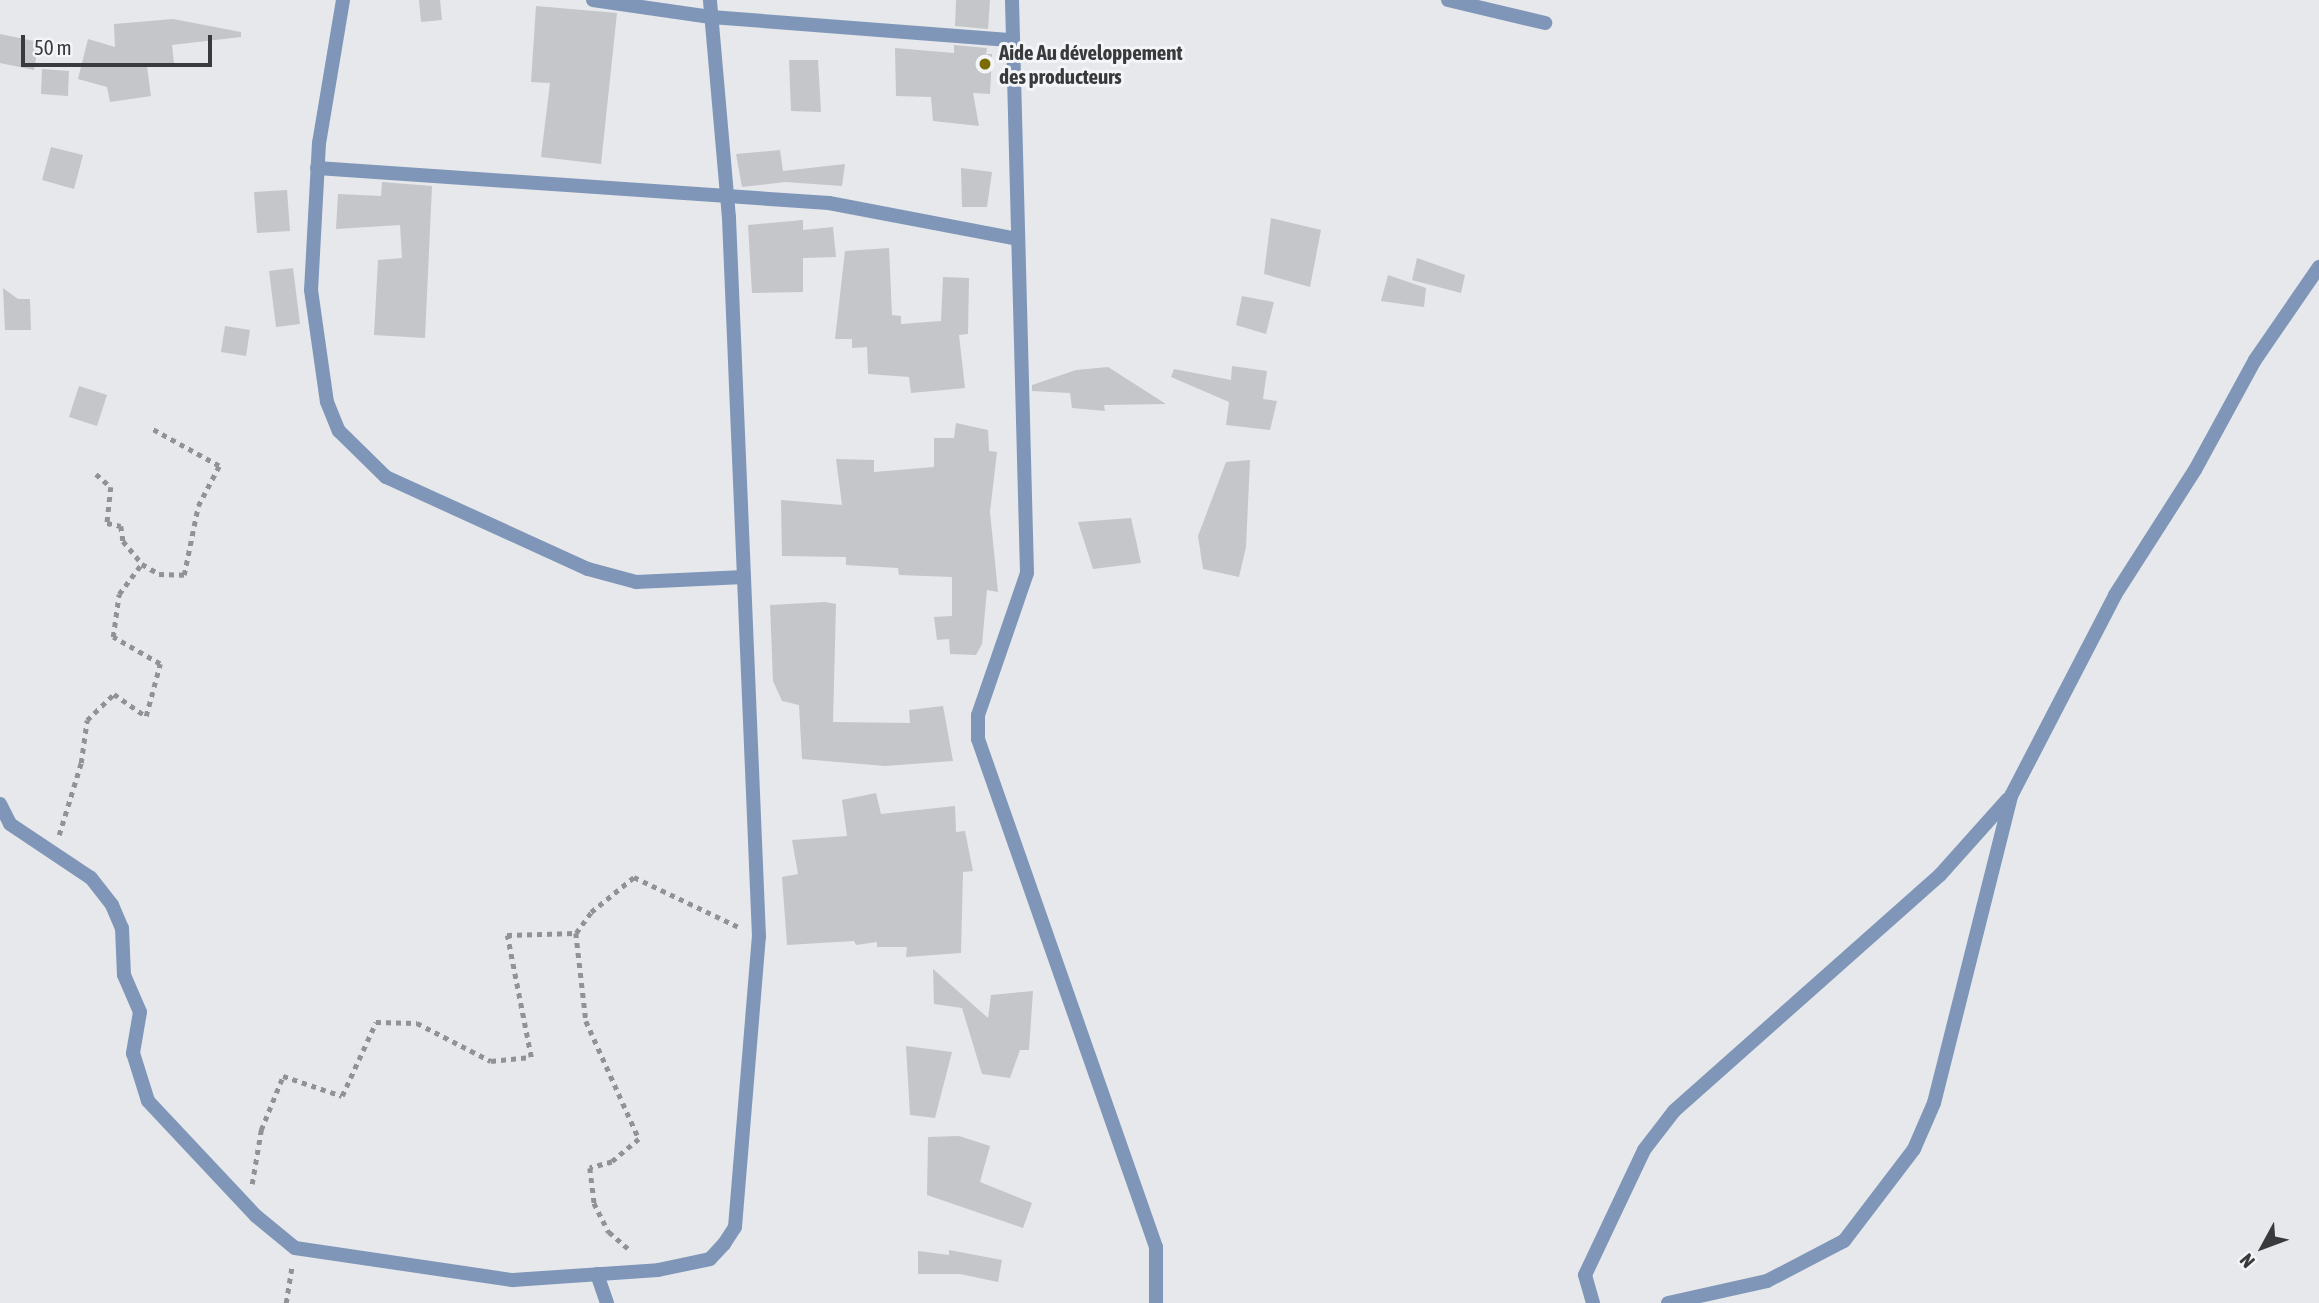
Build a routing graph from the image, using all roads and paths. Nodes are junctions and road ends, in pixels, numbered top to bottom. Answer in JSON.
{"nodes":[{"id":1,"x":343,"y":0,"type":"edge"},
{"id":2,"x":593,"y":0,"type":"edge"},
{"id":3,"x":710,"y":0,"type":"edge"},
{"id":4,"x":1012,"y":0,"type":"edge"},
{"id":5,"x":1448,"y":0,"type":"edge"},
{"id":6,"x":711,"y":17,"type":"junction"},
{"id":7,"x":1545,"y":23,"type":"dead end"},
{"id":8,"x":1012,"y":40,"type":"junction"},
{"id":9,"x":317,"y":168,"type":"junction"},
{"id":10,"x":727,"y":195,"type":"junction"},
{"id":11,"x":1018,"y":239,"type":"junction"},
{"id":12,"x":2319,"y":267,"type":"edge"},
{"id":13,"x":152,"y":429,"type":"dead end"},
{"id":14,"x":96,"y":474,"type":"dead end"},
{"id":15,"x":142,"y":564,"type":"junction"},
{"id":16,"x":744,"y":577,"type":"junction"},
{"id":17,"x":2011,"y":796,"type":"junction"},
{"id":18,"x":0,"y":804,"type":"edge"},
{"id":19,"x":52,"y":856,"type":"junction"},
{"id":20,"x":576,"y":933,"type":"junction"},
{"id":21,"x":759,"y":937,"type":"junction"},
{"id":22,"x":256,"y":1216,"type":"junction"},
{"id":23,"x":295,"y":1248,"type":"junction"},
{"id":24,"x":658,"y":1270,"type":"junction"},
{"id":25,"x":597,"y":1274,"type":"junction"},
{"id":26,"x":286,"y":1303,"type":"edge"},
{"id":27,"x":607,"y":1303,"type":"edge"},
{"id":28,"x":1156,"y":1303,"type":"edge"},
{"id":29,"x":1593,"y":1303,"type":"edge"},
{"id":30,"x":1668,"y":1303,"type":"edge"}],
"edges":[{"from":1,"to":9,"type":"street"},
{"from":2,"to":6,"type":"street"},
{"from":3,"to":6,"type":"street"},
{"from":4,"to":8,"type":"street"},
{"from":5,"to":7,"type":"street"},
{"from":6,"to":8,"type":"street"},
{"from":6,"to":10,"type":"street"},
{"from":8,"to":11,"type":"street"},
{"from":9,"to":10,"type":"street"},
{"from":9,"to":16,"type":"street"},
{"from":10,"to":11,"type":"street"},
{"from":10,"to":16,"type":"street"},
{"from":11,"to":28,"type":"street"},
{"from":12,"to":17,"type":"street"},
{"from":13,"to":15,"type":"path"},
{"from":14,"to":15,"type":"path"},
{"from":15,"to":19,"type":"path"},
{"from":16,"to":21,"type":"street"},
{"from":17,"to":29,"type":"street"},
{"from":17,"to":30,"type":"street"},
{"from":18,"to":19,"type":"street"},
{"from":19,"to":22,"type":"street"},
{"from":20,"to":21,"type":"path"},
{"from":20,"to":22,"type":"path"},
{"from":20,"to":24,"type":"path"},
{"from":21,"to":24,"type":"street"},
{"from":22,"to":23,"type":"street"},
{"from":23,"to":25,"type":"street"},
{"from":23,"to":26,"type":"path"},
{"from":24,"to":25,"type":"street"},
{"from":25,"to":27,"type":"street"}]}
